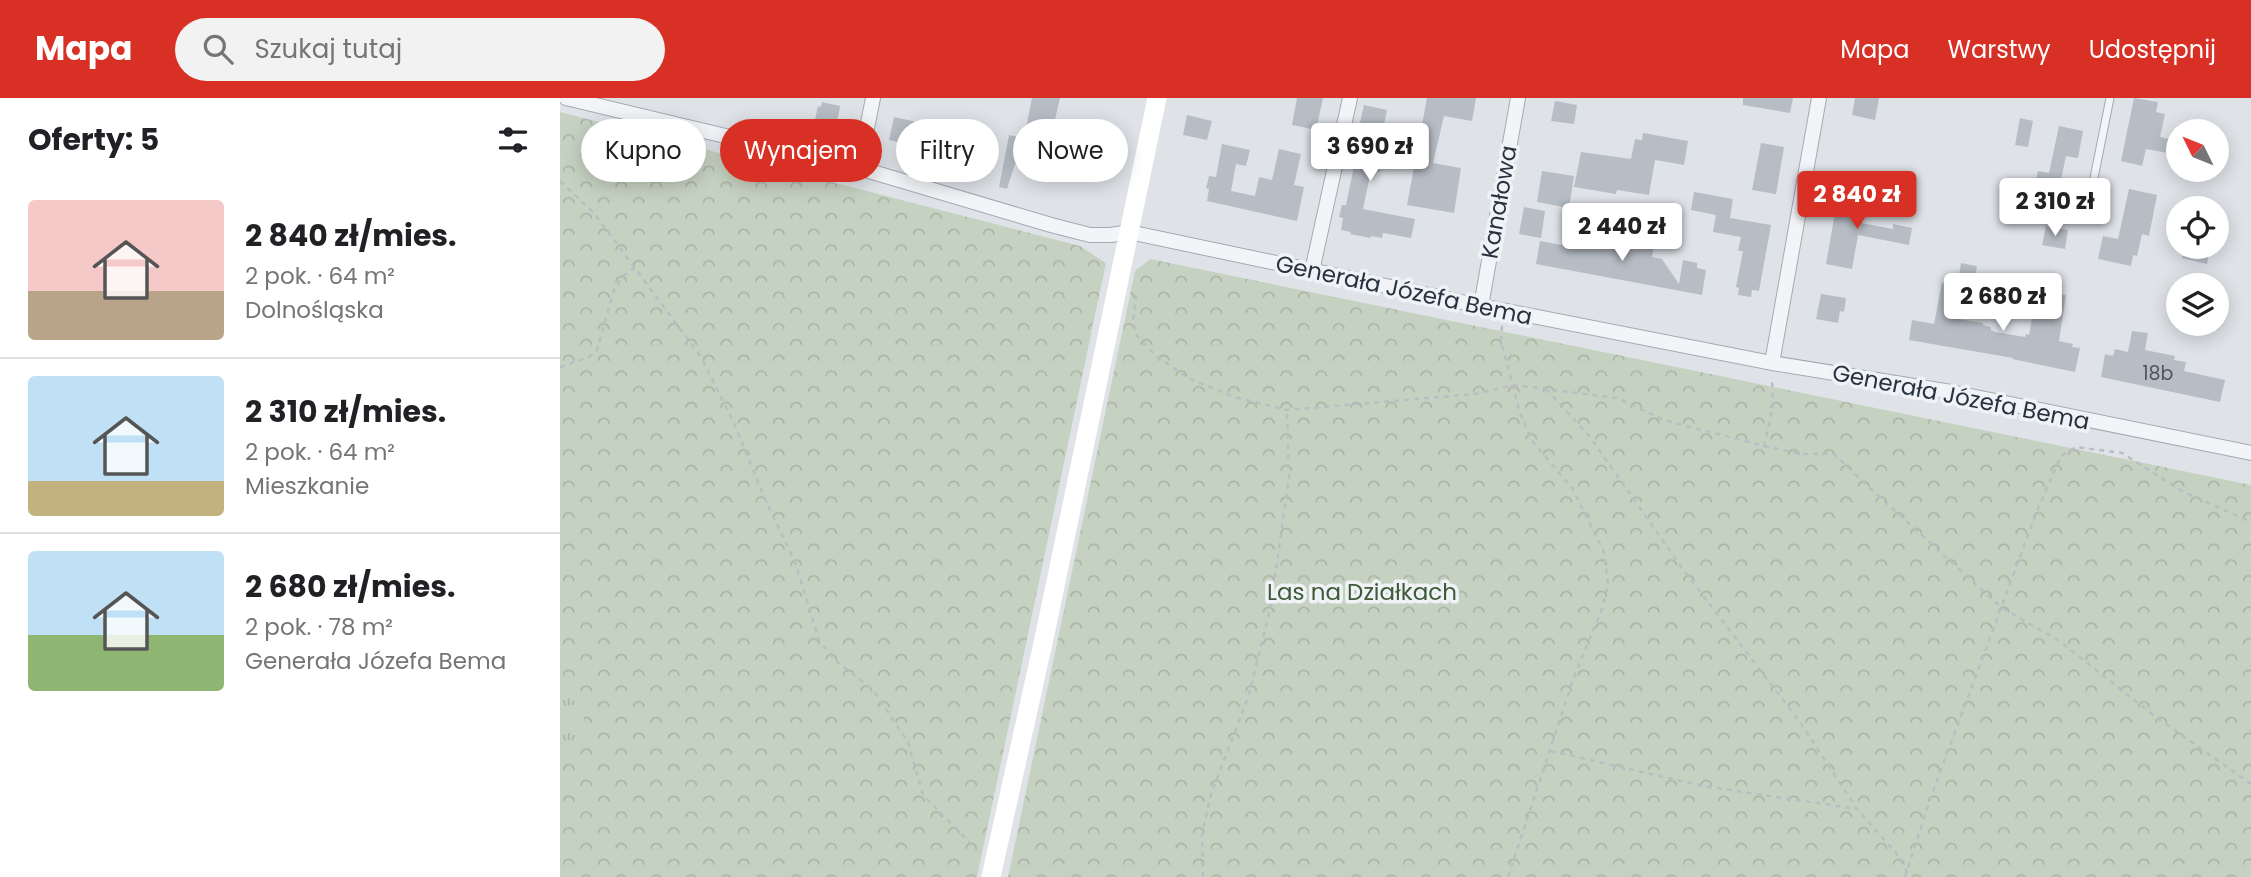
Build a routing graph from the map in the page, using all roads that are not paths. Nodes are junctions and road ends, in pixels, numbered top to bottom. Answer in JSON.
{"nodes":[{"id":1,"x":566,"y":98,"type":"edge"},
{"id":2,"x":873,"y":98,"type":"edge"},
{"id":3,"x":1157,"y":98,"type":"edge"},
{"id":4,"x":1350,"y":98,"type":"edge"},
{"id":5,"x":1518,"y":98,"type":"edge"},
{"id":6,"x":1819,"y":98,"type":"edge"},
{"id":7,"x":2110,"y":98,"type":"edge"},
{"id":8,"x":596,"y":101,"type":"edge"},
{"id":9,"x":869,"y":119,"type":"edge"},
{"id":10,"x":720,"y":133,"type":"edge"},
{"id":11,"x":882,"y":175,"type":"edge"},
{"id":12,"x":2090,"y":198,"type":"dead end"},
{"id":13,"x":1129,"y":232,"type":"junction"},
{"id":14,"x":1312,"y":271,"type":"junction"},
{"id":15,"x":1481,"y":306,"type":"junction"},
{"id":16,"x":1772,"y":363,"type":"junction"},
{"id":17,"x":2251,"y":453,"type":"edge"},
{"id":18,"x":992,"y":872,"type":"edge"}],
"edges":[{"from":1,"to":8,"type":"street","name":"Generała Józefa Bema"},
{"from":2,"to":9,"type":"street"},
{"from":3,"to":13,"type":"main road"},
{"from":4,"to":14,"type":"street"},
{"from":5,"to":15,"type":"street","name":"Kanałowa"},
{"from":6,"to":16,"type":"street"},
{"from":7,"to":12,"type":"lane"},
{"from":8,"to":10,"type":"street","name":"Generała Józefa Bema"},
{"from":11,"to":13,"type":"street","name":"Generała Józefa Bema"},
{"from":13,"to":14,"type":"street","name":"Generała Józefa Bema"},
{"from":13,"to":18,"type":"main road"},
{"from":14,"to":15,"type":"street","name":"Generała Józefa Bema"},
{"from":15,"to":16,"type":"street","name":"Generała Józefa Bema"},
{"from":16,"to":17,"type":"street","name":"Generała Józefa Bema"}]}
